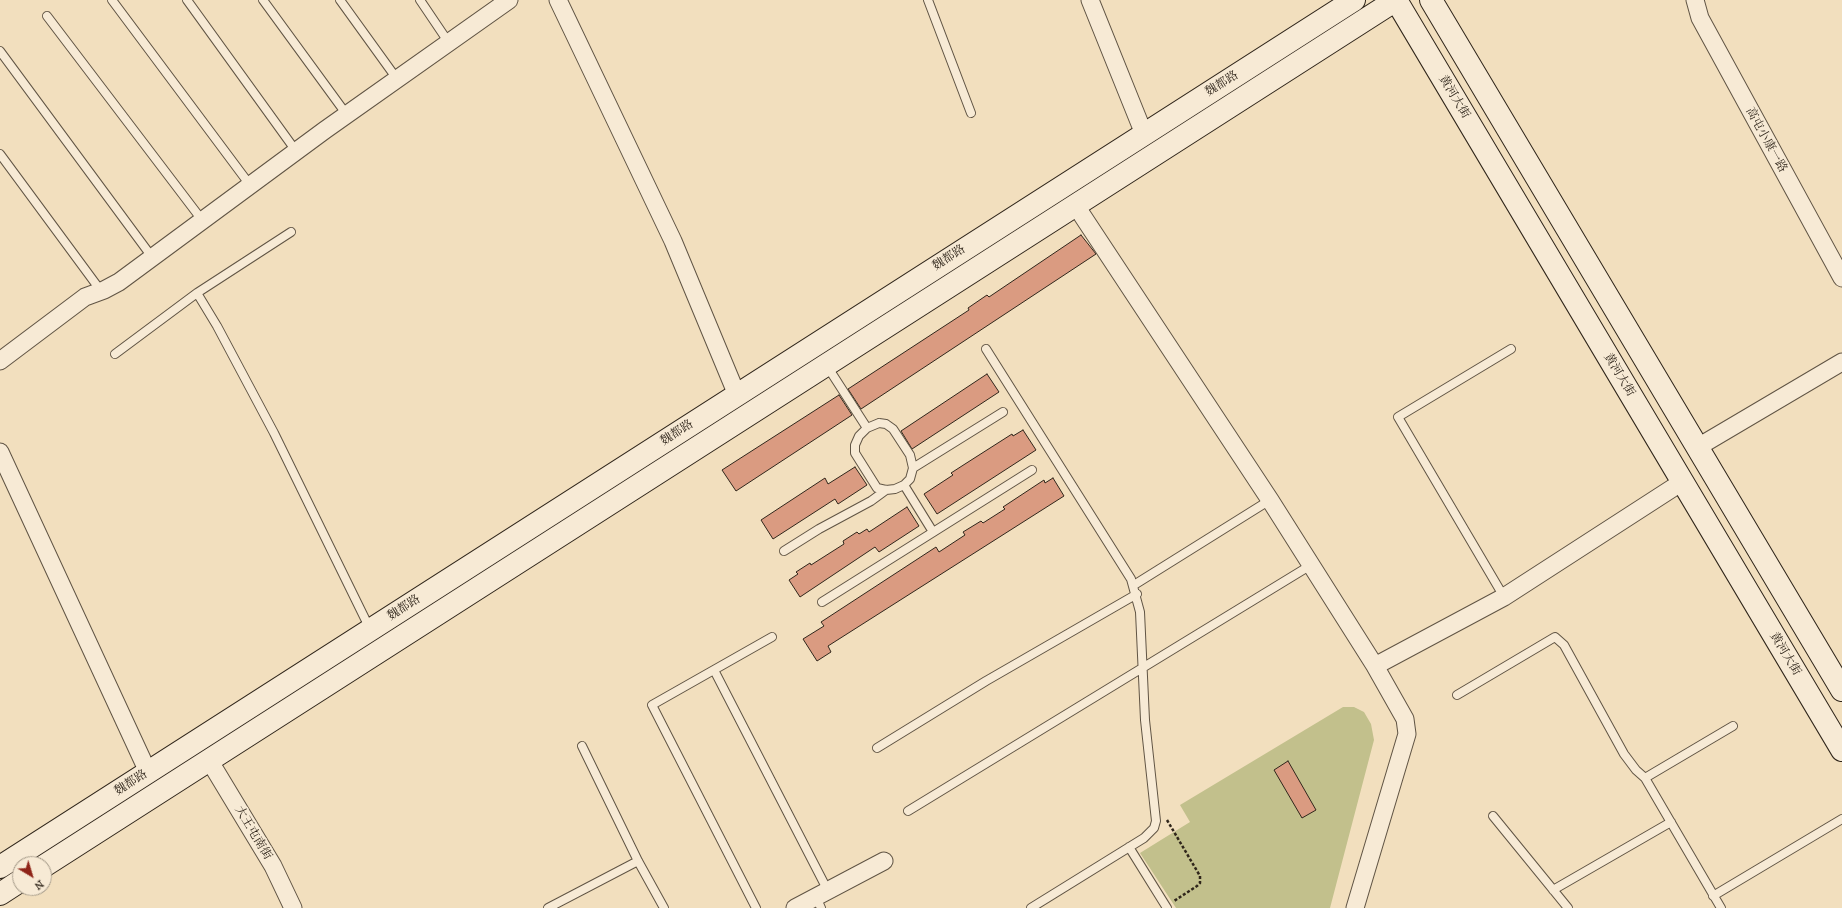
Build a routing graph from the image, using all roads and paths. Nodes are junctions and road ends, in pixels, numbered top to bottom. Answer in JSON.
{"nodes":[{"id":1,"x":112,"y":0,"type":"edge"},
{"id":2,"x":187,"y":0,"type":"edge"},
{"id":3,"x":263,"y":0,"type":"edge"},
{"id":4,"x":340,"y":0,"type":"edge"},
{"id":5,"x":420,"y":0,"type":"edge"},
{"id":6,"x":558,"y":0,"type":"edge"},
{"id":7,"x":928,"y":0,"type":"edge"},
{"id":8,"x":1090,"y":0,"type":"edge"},
{"id":9,"x":1354,"y":0,"type":"edge"},
{"id":10,"x":1396,"y":0,"type":"edge"},
{"id":11,"x":1431,"y":0,"type":"edge"},
{"id":12,"x":1695,"y":0,"type":"edge"},
{"id":13,"x":499,"y":3,"type":"edge"},
{"id":14,"x":47,"y":16,"type":"dead end"},
{"id":15,"x":449,"y":43,"type":"junction"},
{"id":16,"x":0,"y":51,"type":"edge"},
{"id":17,"x":397,"y":79,"type":"junction"},
{"id":18,"x":971,"y":113,"type":"dead end"},
{"id":19,"x":347,"y":115,"type":"junction"},
{"id":20,"x":1144,"y":134,"type":"junction"},
{"id":21,"x":296,"y":151,"type":"junction"},
{"id":22,"x":0,"y":154,"type":"edge"},
{"id":23,"x":250,"y":185,"type":"junction"},
{"id":24,"x":1076,"y":206,"type":"junction"},
{"id":25,"x":202,"y":220,"type":"junction"},
{"id":26,"x":291,"y":232,"type":"dead end"},
{"id":27,"x":152,"y":257,"type":"junction"},
{"id":28,"x":1842,"y":278,"type":"edge"},
{"id":29,"x":101,"y":291,"type":"junction"},
{"id":30,"x":197,"y":293,"type":"junction"},
{"id":31,"x":986,"y":349,"type":"dead end"},
{"id":32,"x":1511,"y":349,"type":"dead end"},
{"id":33,"x":115,"y":354,"type":"dead end"},
{"id":34,"x":0,"y":361,"type":"edge"},
{"id":35,"x":1842,"y":362,"type":"edge"},
{"id":36,"x":827,"y":366,"type":"junction"},
{"id":37,"x":737,"y":395,"type":"junction"},
{"id":38,"x":1003,"y":412,"type":"dead end"},
{"id":39,"x":867,"y":428,"type":"junction"},
{"id":40,"x":1698,"y":447,"type":"junction"},
{"id":41,"x":0,"y":452,"type":"edge"},
{"id":42,"x":914,"y":468,"type":"junction"},
{"id":43,"x":1032,"y":470,"type":"dead end"},
{"id":44,"x":1682,"y":482,"type":"junction"},
{"id":45,"x":904,"y":485,"type":"junction"},
{"id":46,"x":886,"y":490,"type":"junction"},
{"id":47,"x":1270,"y":500,"type":"junction"},
{"id":48,"x":933,"y":532,"type":"junction"},
{"id":49,"x":784,"y":551,"type":"dead end"},
{"id":50,"x":1311,"y":565,"type":"junction"},
{"id":51,"x":1135,"y":589,"type":"junction"},
{"id":52,"x":1504,"y":597,"type":"junction"},
{"id":53,"x":822,"y":602,"type":"dead end"},
{"id":54,"x":371,"y":630,"type":"junction"},
{"id":55,"x":772,"y":637,"type":"dead end"},
{"id":56,"x":1375,"y":666,"type":"junction"},
{"id":57,"x":1143,"y":668,"type":"junction"},
{"id":58,"x":714,"y":670,"type":"junction"},
{"id":59,"x":1842,"y":690,"type":"edge"},
{"id":60,"x":1457,"y":695,"type":"dead end"},
{"id":61,"x":1733,"y":726,"type":"dead end"},
{"id":62,"x":582,"y":746,"type":"dead end"},
{"id":63,"x":877,"y":748,"type":"dead end"},
{"id":64,"x":1842,"y":750,"type":"edge"},
{"id":65,"x":209,"y":760,"type":"junction"},
{"id":66,"x":148,"y":772,"type":"junction"},
{"id":67,"x":1645,"y":778,"type":"junction"},
{"id":68,"x":1153,"y":797,"type":"junction"},
{"id":69,"x":908,"y":811,"type":"dead end"},
{"id":70,"x":1493,"y":816,"type":"dead end"},
{"id":71,"x":1842,"y":819,"type":"edge"},
{"id":72,"x":1671,"y":822,"type":"junction"},
{"id":73,"x":1129,"y":847,"type":"junction"},
{"id":74,"x":52,"y":861,"type":"edge"},
{"id":75,"x":638,"y":861,"type":"junction"},
{"id":76,"x":884,"y":861,"type":"dead end"},
{"id":77,"x":0,"y":867,"type":"edge"},
{"id":78,"x":12,"y":886,"type":"edge"},
{"id":79,"x":1553,"y":890,"type":"junction"},
{"id":80,"x":0,"y":894,"type":"edge"},
{"id":81,"x":1713,"y":896,"type":"junction"},
{"id":82,"x":822,"y":899,"type":"edge"},
{"id":83,"x":1167,"y":907,"type":"edge"},
{"id":84,"x":293,"y":908,"type":"edge"},
{"id":85,"x":548,"y":908,"type":"edge"},
{"id":86,"x":664,"y":908,"type":"edge"},
{"id":87,"x":756,"y":908,"type":"edge"},
{"id":88,"x":795,"y":908,"type":"edge"},
{"id":89,"x":1031,"y":908,"type":"edge"},
{"id":90,"x":1355,"y":908,"type":"edge"},
{"id":91,"x":1568,"y":908,"type":"edge"},
{"id":92,"x":1720,"y":908,"type":"edge"}],
"edges":[{"from":1,"to":23,"type":"lane"},
{"from":2,"to":21,"type":"lane"},
{"from":3,"to":19,"type":"lane"},
{"from":4,"to":17,"type":"lane"},
{"from":5,"to":15,"type":"lane"},
{"from":6,"to":37,"type":"street"},
{"from":7,"to":18,"type":"lane"},
{"from":8,"to":20,"type":"street"},
{"from":9,"to":20,"type":"main road","name":"魏都路"},
{"from":10,"to":24,"type":"main road","name":"魏都路"},
{"from":10,"to":44,"type":"main road","name":"黄河大街"},
{"from":11,"to":40,"type":"main road"},
{"from":12,"to":28,"type":"street","name":"高屯小康一路"},
{"from":13,"to":15,"type":"street"},
{"from":14,"to":25,"type":"lane"},
{"from":15,"to":17,"type":"street"},
{"from":16,"to":27,"type":"lane"},
{"from":17,"to":19,"type":"street"},
{"from":19,"to":21,"type":"street"},
{"from":20,"to":37,"type":"main road","name":"魏都路"},
{"from":21,"to":23,"type":"street"},
{"from":22,"to":29,"type":"lane"},
{"from":23,"to":25,"type":"street"},
{"from":24,"to":36,"type":"main road","name":"魏都路"},
{"from":24,"to":47,"type":"street"},
{"from":25,"to":27,"type":"street"},
{"from":26,"to":30,"type":"lane"},
{"from":27,"to":29,"type":"street"},
{"from":29,"to":34,"type":"street"},
{"from":30,"to":33,"type":"lane"},
{"from":30,"to":54,"type":"lane"},
{"from":31,"to":51,"type":"lane"},
{"from":32,"to":52,"type":"lane"},
{"from":35,"to":40,"type":"street"},
{"from":36,"to":39,"type":"lane"},
{"from":36,"to":65,"type":"main road","name":"魏都路"},
{"from":37,"to":54,"type":"main road","name":"魏都路"},
{"from":38,"to":42,"type":"lane"},
{"from":39,"to":42,"type":"lane"},
{"from":39,"to":46,"type":"lane"},
{"from":40,"to":59,"type":"main road"},
{"from":41,"to":66,"type":"street"},
{"from":42,"to":45,"type":"lane"},
{"from":43,"to":48,"type":"lane"},
{"from":44,"to":52,"type":"street"},
{"from":44,"to":64,"type":"main road","name":"黄河大街"},
{"from":45,"to":46,"type":"lane"},
{"from":45,"to":48,"type":"lane"},
{"from":46,"to":49,"type":"lane"},
{"from":47,"to":50,"type":"street"},
{"from":47,"to":51,"type":"lane"},
{"from":48,"to":53,"type":"lane"},
{"from":50,"to":56,"type":"street"},
{"from":50,"to":57,"type":"lane"},
{"from":51,"to":57,"type":"lane"},
{"from":51,"to":63,"type":"lane"},
{"from":52,"to":56,"type":"street"},
{"from":54,"to":66,"type":"main road","name":"魏都路"},
{"from":55,"to":58,"type":"lane"},
{"from":56,"to":90,"type":"street"},
{"from":57,"to":68,"type":"lane"},
{"from":57,"to":69,"type":"lane"},
{"from":58,"to":82,"type":"lane"},
{"from":58,"to":87,"type":"lane"},
{"from":60,"to":67,"type":"lane"},
{"from":61,"to":67,"type":"lane"},
{"from":62,"to":75,"type":"lane"},
{"from":65,"to":74,"type":"main road","name":"魏都路"},
{"from":65,"to":84,"type":"street","name":"大王屯南街"},
{"from":66,"to":77,"type":"main road","name":"魏都路"},
{"from":67,"to":72,"type":"lane"},
{"from":68,"to":73,"type":"lane"},
{"from":68,"to":83,"type":"path"},
{"from":70,"to":79,"type":"lane"},
{"from":71,"to":81,"type":"lane"},
{"from":72,"to":79,"type":"lane"},
{"from":72,"to":81,"type":"lane"},
{"from":73,"to":83,"type":"lane"},
{"from":73,"to":89,"type":"lane"},
{"from":75,"to":85,"type":"lane"},
{"from":75,"to":86,"type":"lane"},
{"from":76,"to":82,"type":"street"},
{"from":78,"to":80,"type":"main road"},
{"from":79,"to":91,"type":"lane"},
{"from":81,"to":92,"type":"lane"},
{"from":82,"to":88,"type":"street"}]}
